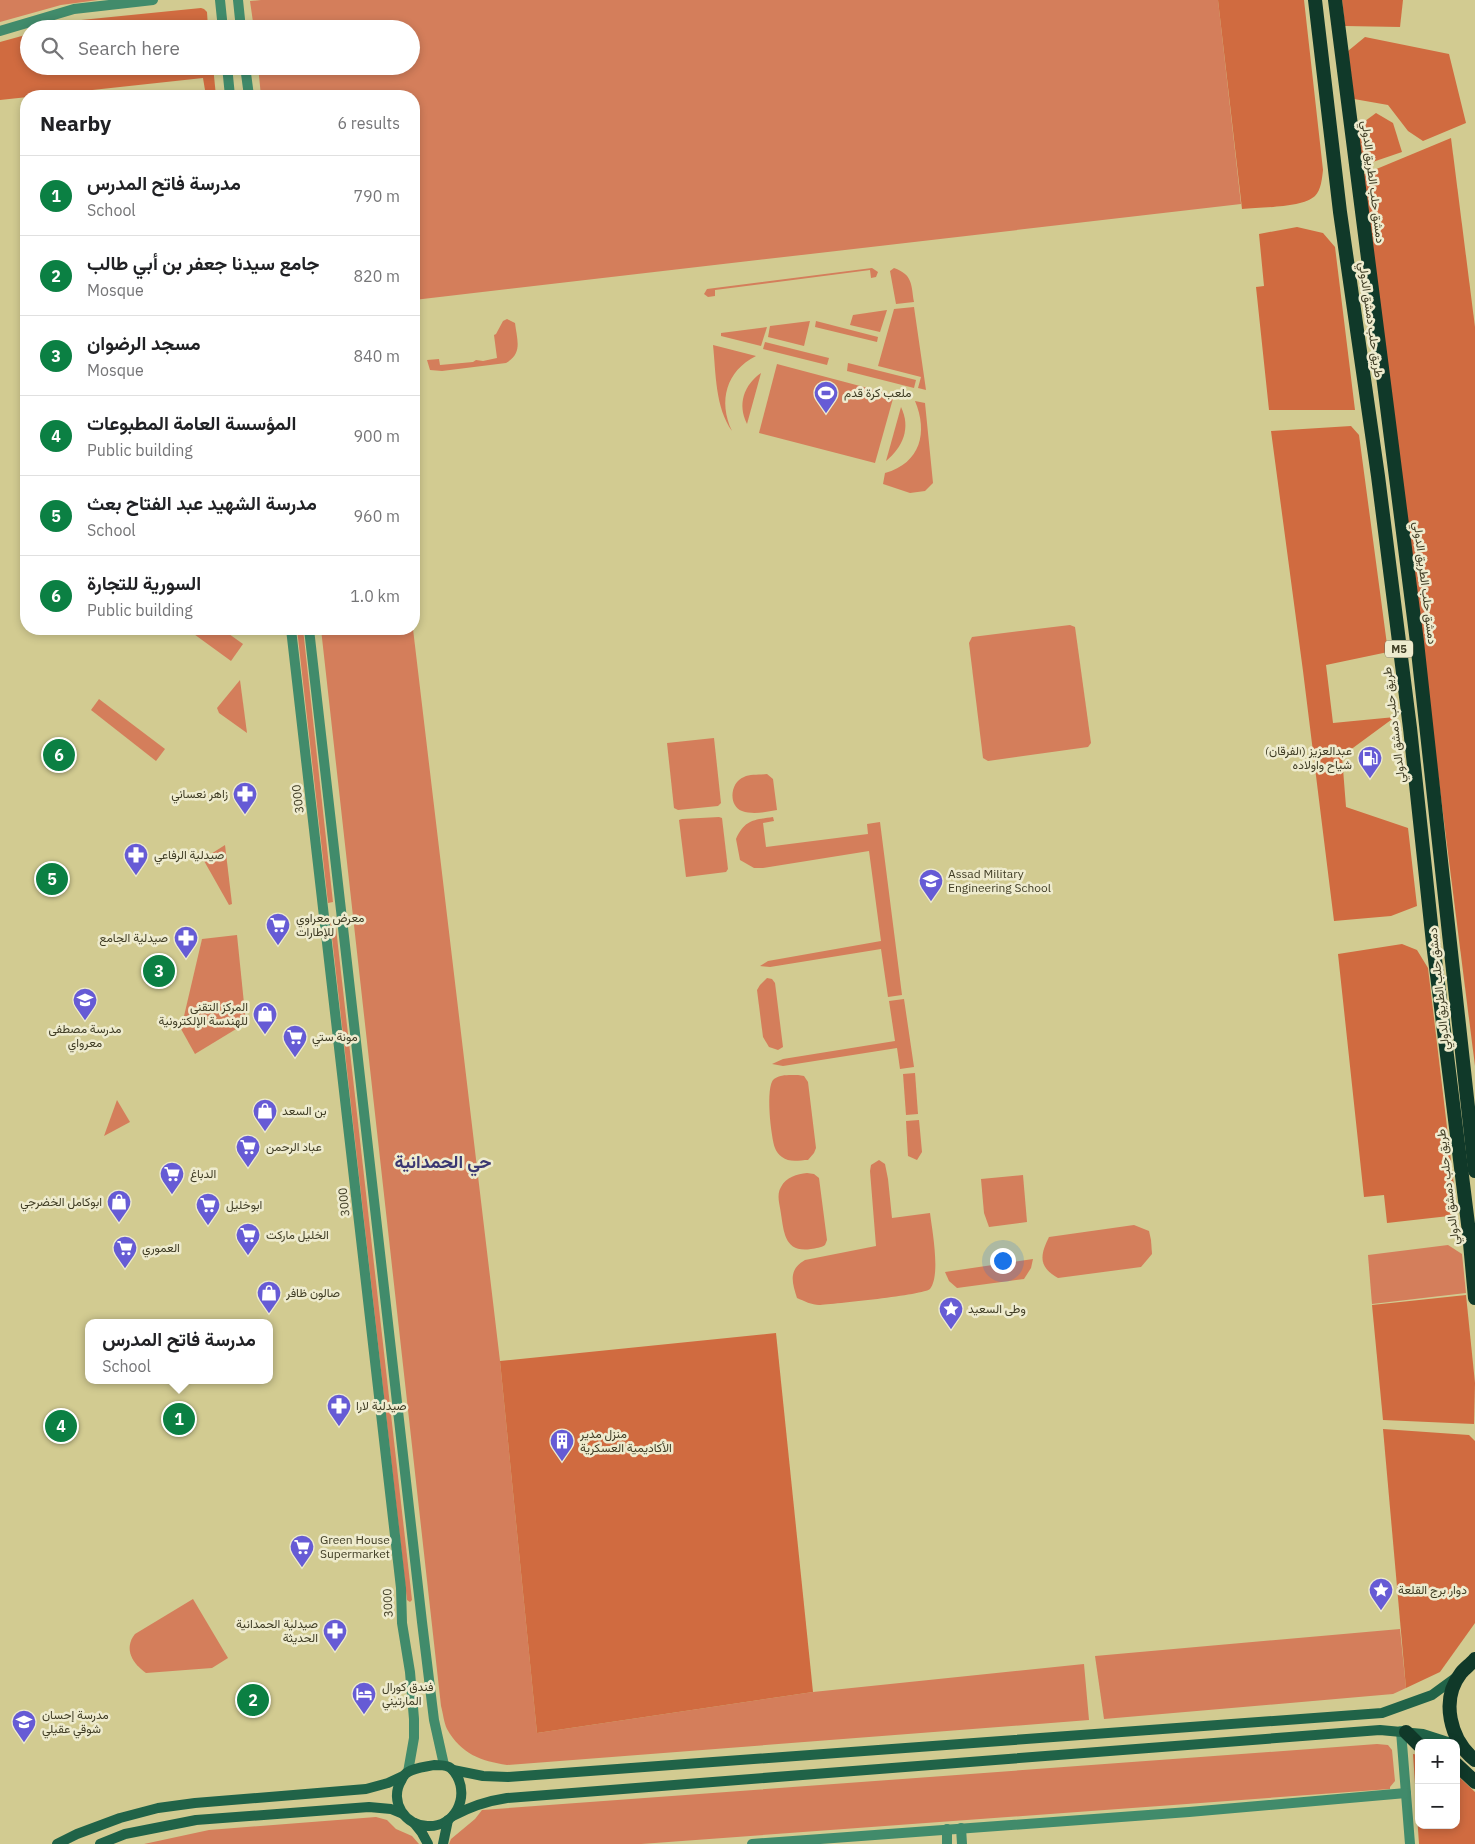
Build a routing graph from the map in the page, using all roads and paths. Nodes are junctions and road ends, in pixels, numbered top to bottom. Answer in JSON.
{"nodes":[{"id":1,"x":153,"y":0,"type":"edge"},
{"id":2,"x":220,"y":0,"type":"edge"},
{"id":3,"x":238,"y":0,"type":"edge"},
{"id":4,"x":1315,"y":0,"type":"edge"},
{"id":5,"x":1335,"y":0,"type":"edge"},
{"id":6,"x":37,"y":20,"type":"edge"},
{"id":7,"x":222,"y":20,"type":"edge"},
{"id":8,"x":240,"y":20,"type":"edge"},
{"id":9,"x":20,"y":25,"type":"edge"},
{"id":10,"x":0,"y":31,"type":"edge"},
{"id":11,"x":228,"y":75,"type":"edge"},
{"id":12,"x":246,"y":75,"type":"edge"},
{"id":13,"x":229,"y":90,"type":"edge"},
{"id":14,"x":247,"y":90,"type":"edge"},
{"id":15,"x":292,"y":635,"type":"edge"},
{"id":16,"x":310,"y":635,"type":"edge"},
{"id":17,"x":1475,"y":1171,"type":"edge"},
{"id":18,"x":1475,"y":1298,"type":"edge"},
{"id":19,"x":1475,"y":1647,"type":"edge"},
{"id":20,"x":1475,"y":1659,"type":"edge"},
{"id":21,"x":1460,"y":1674,"type":"junction"},
{"id":22,"x":1248,"y":1723,"type":"junction"},
{"id":23,"x":1223,"y":1726,"type":"junction"},
{"id":24,"x":1404,"y":1732,"type":"junction"},
{"id":25,"x":1439,"y":1739,"type":"edge"},
{"id":26,"x":1250,"y":1740,"type":"junction"},
{"id":27,"x":1224,"y":1742,"type":"junction"},
{"id":28,"x":1415,"y":1742,"type":"edge"},
{"id":29,"x":1468,"y":1755,"type":"edge"},
{"id":30,"x":449,"y":1768,"type":"junction"},
{"id":31,"x":1460,"y":1768,"type":"edge"},
{"id":32,"x":406,"y":1774,"type":"junction"},
{"id":33,"x":1475,"y":1782,"type":"edge"},
{"id":34,"x":1406,"y":1793,"type":"junction"},
{"id":35,"x":402,"y":1814,"type":"junction"},
{"id":36,"x":451,"y":1818,"type":"junction"},
{"id":37,"x":413,"y":1823,"type":"junction"},
{"id":38,"x":961,"y":1828,"type":"junction"},
{"id":39,"x":946,"y":1829,"type":"junction"},
{"id":40,"x":57,"y":1844,"type":"edge"},
{"id":41,"x":100,"y":1844,"type":"edge"},
{"id":42,"x":428,"y":1844,"type":"edge"},
{"id":43,"x":443,"y":1844,"type":"edge"},
{"id":44,"x":752,"y":1844,"type":"edge"},
{"id":45,"x":947,"y":1844,"type":"edge"},
{"id":46,"x":962,"y":1844,"type":"edge"},
{"id":47,"x":1410,"y":1844,"type":"edge"}],
"edges":[{"from":1,"to":6,"type":"street"},
{"from":2,"to":7,"type":"street"},
{"from":3,"to":8,"type":"street"},
{"from":4,"to":18,"type":"highway","name":"طريق حلب دمشق الدولي","number":"M5"},
{"from":5,"to":17,"type":"highway","name":"دمشق حلب الطريق الدولي","number":"M5"},
{"from":9,"to":10,"type":"street"},
{"from":11,"to":13,"type":"street"},
{"from":12,"to":14,"type":"street"},
{"from":15,"to":32,"type":"street","name":"3000"},
{"from":16,"to":30,"type":"street"},
{"from":19,"to":21,"type":"highway"},
{"from":20,"to":21,"type":"highway"},
{"from":21,"to":22,"type":"main road"},
{"from":21,"to":29,"type":"highway"},
{"from":22,"to":23,"type":"main road"},
{"from":22,"to":26,"type":"main road"},
{"from":23,"to":27,"type":"main road"},
{"from":23,"to":30,"type":"main road"},
{"from":24,"to":25,"type":"main road"},
{"from":24,"to":26,"type":"main road"},
{"from":24,"to":28,"type":"highway"},
{"from":24,"to":34,"type":"street"},
{"from":26,"to":27,"type":"main road"},
{"from":27,"to":36,"type":"main road"},
{"from":30,"to":32,"type":"main road"},
{"from":30,"to":36,"type":"main road"},
{"from":31,"to":33,"type":"highway"},
{"from":32,"to":35,"type":"main road"},
{"from":32,"to":40,"type":"main road"},
{"from":34,"to":38,"type":"street"},
{"from":34,"to":47,"type":"street"},
{"from":35,"to":37,"type":"main road"},
{"from":35,"to":41,"type":"main road"},
{"from":36,"to":37,"type":"main road"},
{"from":36,"to":43,"type":"main road"},
{"from":37,"to":42,"type":"main road"},
{"from":38,"to":39,"type":"street"},
{"from":38,"to":46,"type":"street"},
{"from":39,"to":44,"type":"street"},
{"from":39,"to":45,"type":"street"}]}
